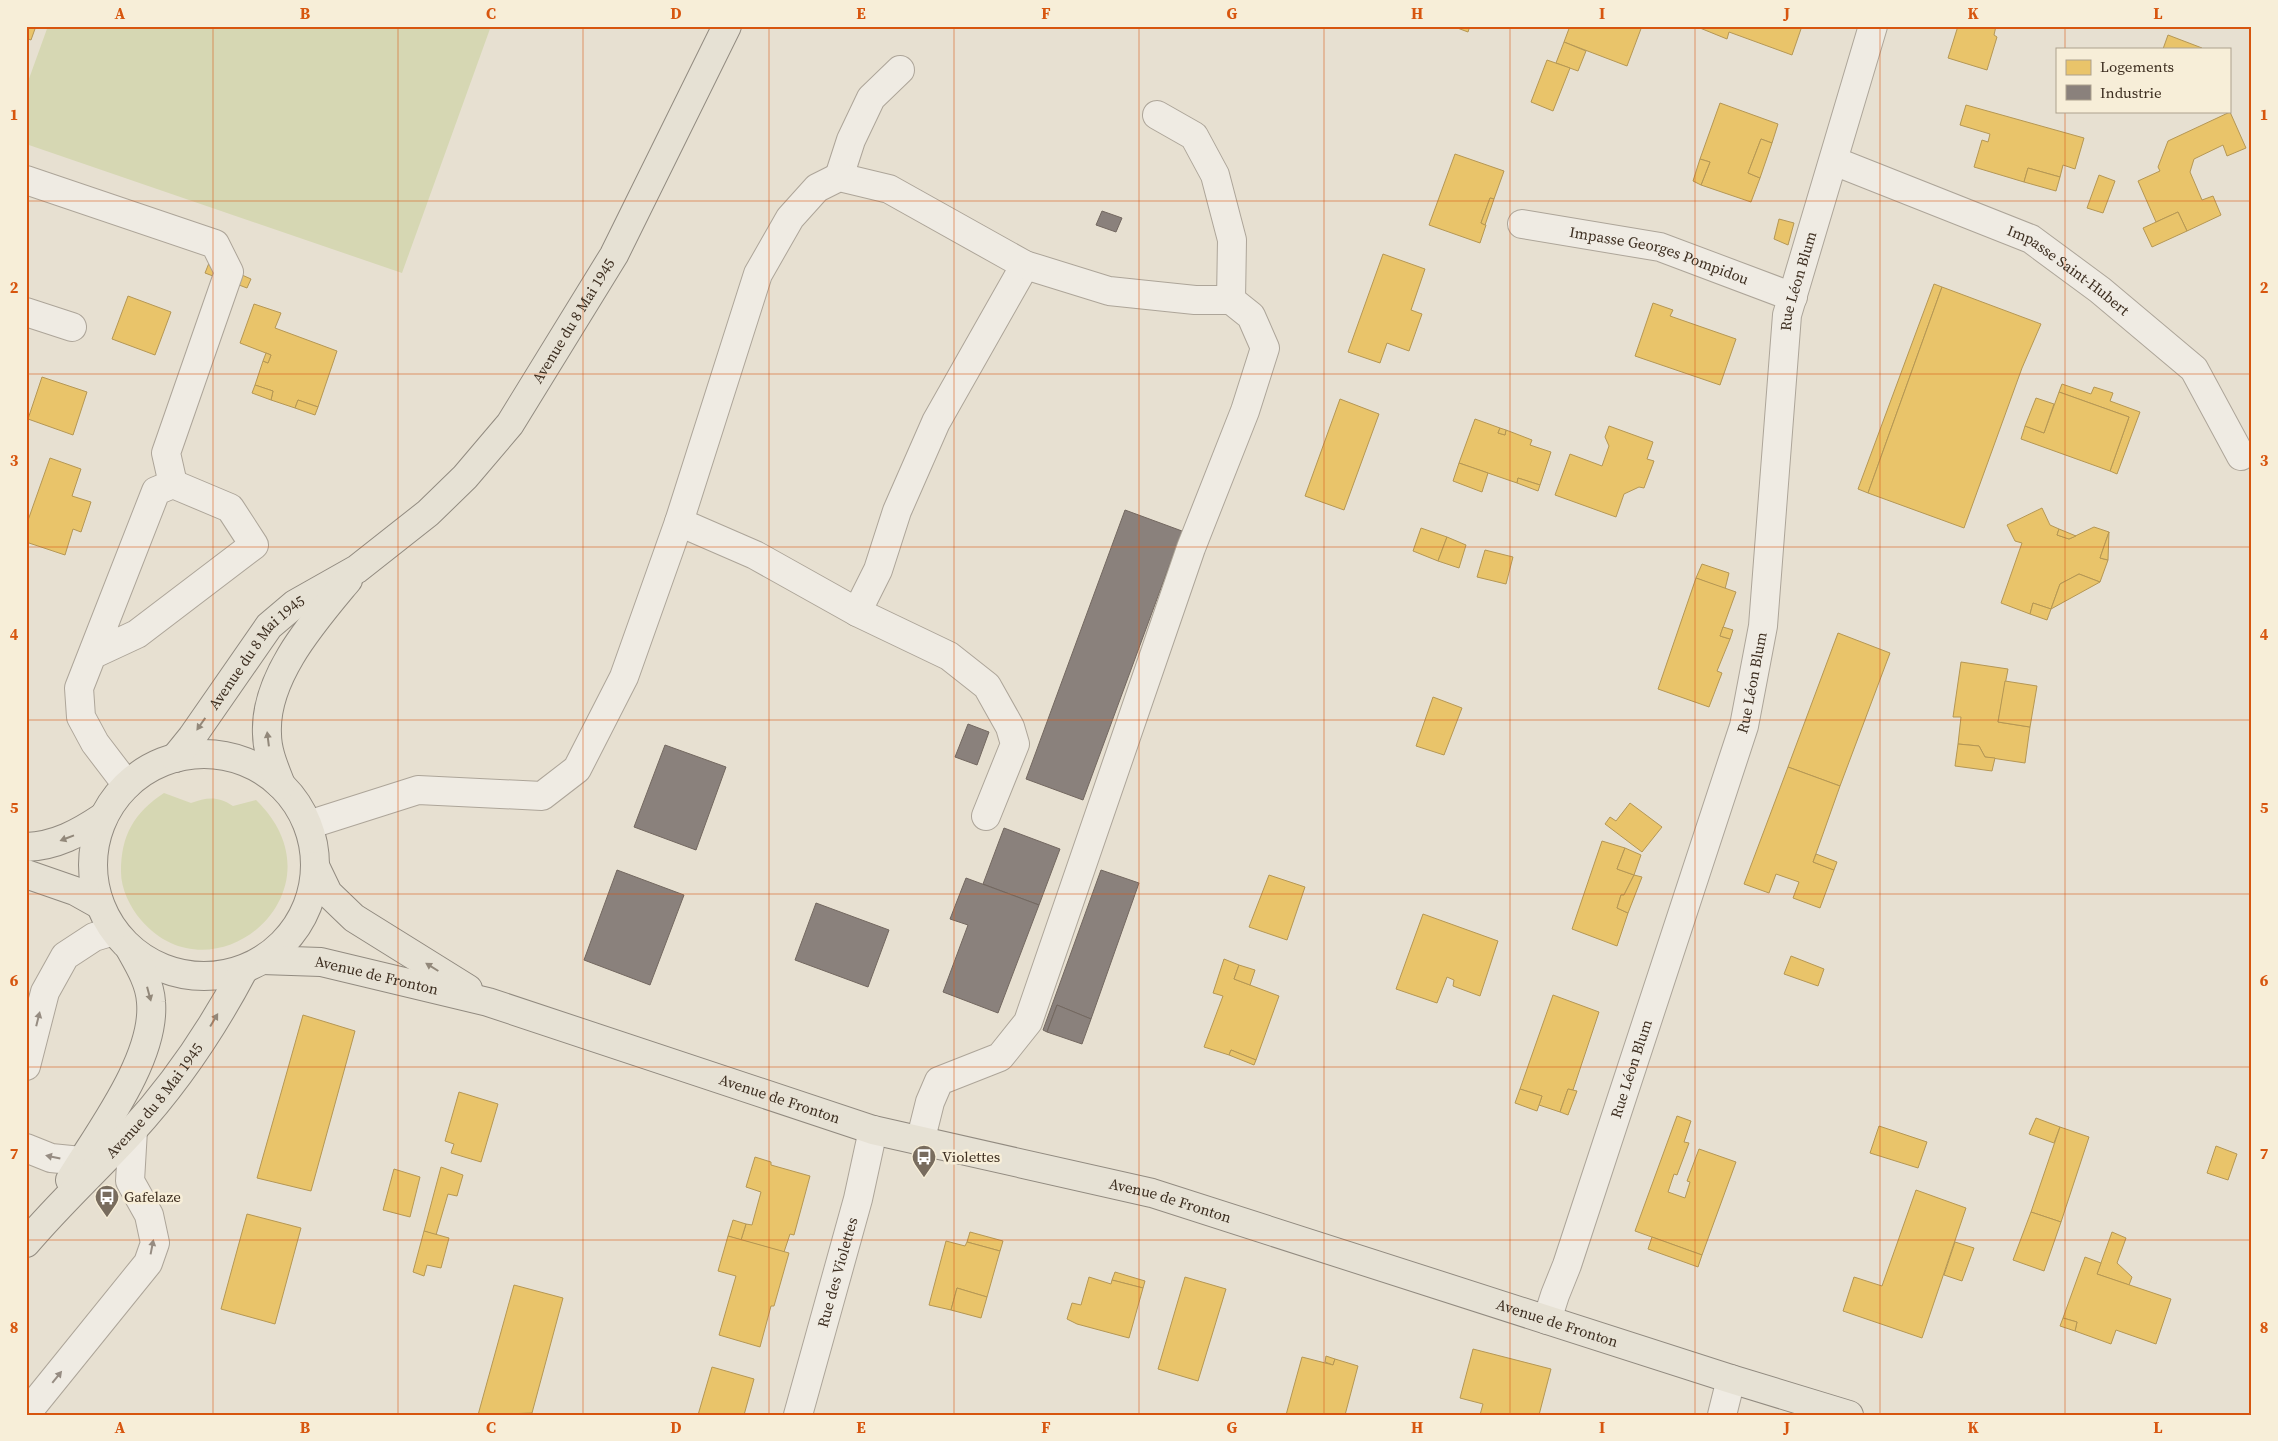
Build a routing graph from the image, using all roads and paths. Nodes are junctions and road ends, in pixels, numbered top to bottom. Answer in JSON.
{"nodes":[{"id":1,"x":727,"y":26,"type":"edge"},
{"id":2,"x":1873,"y":26,"type":"edge"},
{"id":3,"x":900,"y":70,"type":"dead end"},
{"id":4,"x":1157,"y":115,"type":"dead end"},
{"id":5,"x":1834,"y":161,"type":"junction"},
{"id":6,"x":839,"y":177,"type":"junction"},
{"id":7,"x":26,"y":180,"type":"edge"},
{"id":8,"x":1522,"y":224,"type":"dead end"},
{"id":9,"x":1025,"y":265,"type":"junction"},
{"id":10,"x":1793,"y":297,"type":"junction"},
{"id":11,"x":1231,"y":300,"type":"junction"},
{"id":12,"x":26,"y":312,"type":"edge"},
{"id":13,"x":72,"y":327,"type":"dead end"},
{"id":14,"x":2241,"y":456,"type":"dead end"},
{"id":15,"x":172,"y":484,"type":"junction"},
{"id":16,"x":679,"y":522,"type":"junction"},
{"id":17,"x":357,"y":569,"type":"junction"},
{"id":18,"x":856,"y":612,"type":"junction"},
{"id":19,"x":94,"y":654,"type":"junction"},
{"id":20,"x":175,"y":758,"type":"junction"},
{"id":21,"x":127,"y":785,"type":"junction"},
{"id":22,"x":281,"y":785,"type":"junction"},
{"id":23,"x":986,"y":816,"type":"dead end"},
{"id":24,"x":103,"y":817,"type":"junction"},
{"id":25,"x":308,"y":825,"type":"junction"},
{"id":26,"x":26,"y":847,"type":"edge"},
{"id":27,"x":315,"y":866,"type":"junction"},
{"id":28,"x":26,"y":874,"type":"edge"},
{"id":29,"x":100,"y":905,"type":"junction"},
{"id":30,"x":122,"y":940,"type":"junction"},
{"id":31,"x":253,"y":965,"type":"junction"},
{"id":32,"x":488,"y":1002,"type":"junction"},
{"id":33,"x":26,"y":1066,"type":"edge"},
{"id":34,"x":133,"y":1130,"type":"junction"},
{"id":35,"x":873,"y":1130,"type":"junction"},
{"id":36,"x":920,"y":1142,"type":"junction"},
{"id":37,"x":26,"y":1148,"type":"edge"},
{"id":38,"x":81,"y":1161,"type":"junction"},
{"id":39,"x":48,"y":1218,"type":"junction"},
{"id":40,"x":26,"y":1243,"type":"edge"},
{"id":41,"x":1547,"y":1320,"type":"junction"},
{"id":42,"x":1731,"y":1379,"type":"junction"},
{"id":43,"x":26,"y":1414,"type":"edge"},
{"id":44,"x":798,"y":1415,"type":"edge"},
{"id":45,"x":1722,"y":1415,"type":"edge"},
{"id":46,"x":1849,"y":1415,"type":"edge"}],
"edges":[{"from":1,"to":17,"type":"main road","name":"Avenue du 8 Mai 1945"},
{"from":2,"to":5,"type":"street","name":"Rue Léon Blum"},
{"from":3,"to":6,"type":"street"},
{"from":4,"to":11,"type":"street"},
{"from":5,"to":10,"type":"street","name":"Rue Léon Blum"},
{"from":5,"to":14,"type":"street","name":"Impasse Saint-Hubert"},
{"from":6,"to":9,"type":"street"},
{"from":6,"to":16,"type":"street"},
{"from":7,"to":15,"type":"street"},
{"from":8,"to":10,"type":"street","name":"Impasse Georges Pompidou"},
{"from":9,"to":11,"type":"street"},
{"from":9,"to":18,"type":"street"},
{"from":10,"to":41,"type":"street","name":"Rue Léon Blum"},
{"from":11,"to":36,"type":"street"},
{"from":12,"to":13,"type":"street"},
{"from":15,"to":19,"type":"street"},
{"from":15,"to":19,"type":"street"},
{"from":16,"to":18,"type":"street"},
{"from":16,"to":25,"type":"street"},
{"from":17,"to":20,"type":"main road","name":"Avenue du 8 Mai 1945","one_way":true},
{"from":22,"to":17,"type":"main road","name":"Avenue du 8 Mai 1945","one_way":true},
{"from":18,"to":23,"type":"street"},
{"from":19,"to":21,"type":"street"},
{"from":20,"to":21,"type":"main road","name":"Avenue du 8 Mai 1945"},
{"from":20,"to":22,"type":"main road","name":"Avenue du 8 Mai 1945"},
{"from":21,"to":24,"type":"main road","name":"Avenue du 8 Mai 1945"},
{"from":22,"to":25,"type":"main road","name":"Avenue du 8 Mai 1945"},
{"from":24,"to":26,"type":"main road","one_way":true},
{"from":24,"to":29,"type":"main road","name":"Avenue du 8 Mai 1945"},
{"from":25,"to":27,"type":"main road","name":"Avenue du 8 Mai 1945"},
{"from":27,"to":31,"type":"main road","name":"Avenue du 8 Mai 1945"},
{"from":32,"to":27,"type":"main road","name":"Avenue de Fronton","one_way":true},
{"from":28,"to":29,"type":"main road"},
{"from":29,"to":30,"type":"main road","name":"Avenue du 8 Mai 1945"},
{"from":30,"to":31,"type":"main road","name":"Avenue du 8 Mai 1945"},
{"from":33,"to":30,"type":"street","one_way":true},
{"from":30,"to":38,"type":"main road","name":"Avenue du 8 Mai 1945","one_way":true},
{"from":31,"to":32,"type":"main road","name":"Avenue de Fronton"},
{"from":34,"to":31,"type":"main road","name":"Avenue du 8 Mai 1945","one_way":true},
{"from":32,"to":35,"type":"main road","name":"Avenue de Fronton"},
{"from":34,"to":39,"type":"main road","name":"Avenue du 8 Mai 1945"},
{"from":43,"to":34,"type":"street","one_way":true},
{"from":35,"to":36,"type":"main road","name":"Avenue de Fronton"},
{"from":35,"to":44,"type":"street","name":"Rue des Violettes"},
{"from":36,"to":41,"type":"main road","name":"Avenue de Fronton"},
{"from":38,"to":37,"type":"street","one_way":true},
{"from":38,"to":39,"type":"main road","name":"Avenue du 8 Mai 1945"},
{"from":39,"to":40,"type":"main road","name":"Avenue du 8 Mai 1945"},
{"from":41,"to":42,"type":"main road","name":"Avenue de Fronton"},
{"from":42,"to":45,"type":"street"},
{"from":42,"to":46,"type":"main road","name":"Avenue de Fronton"}]}
